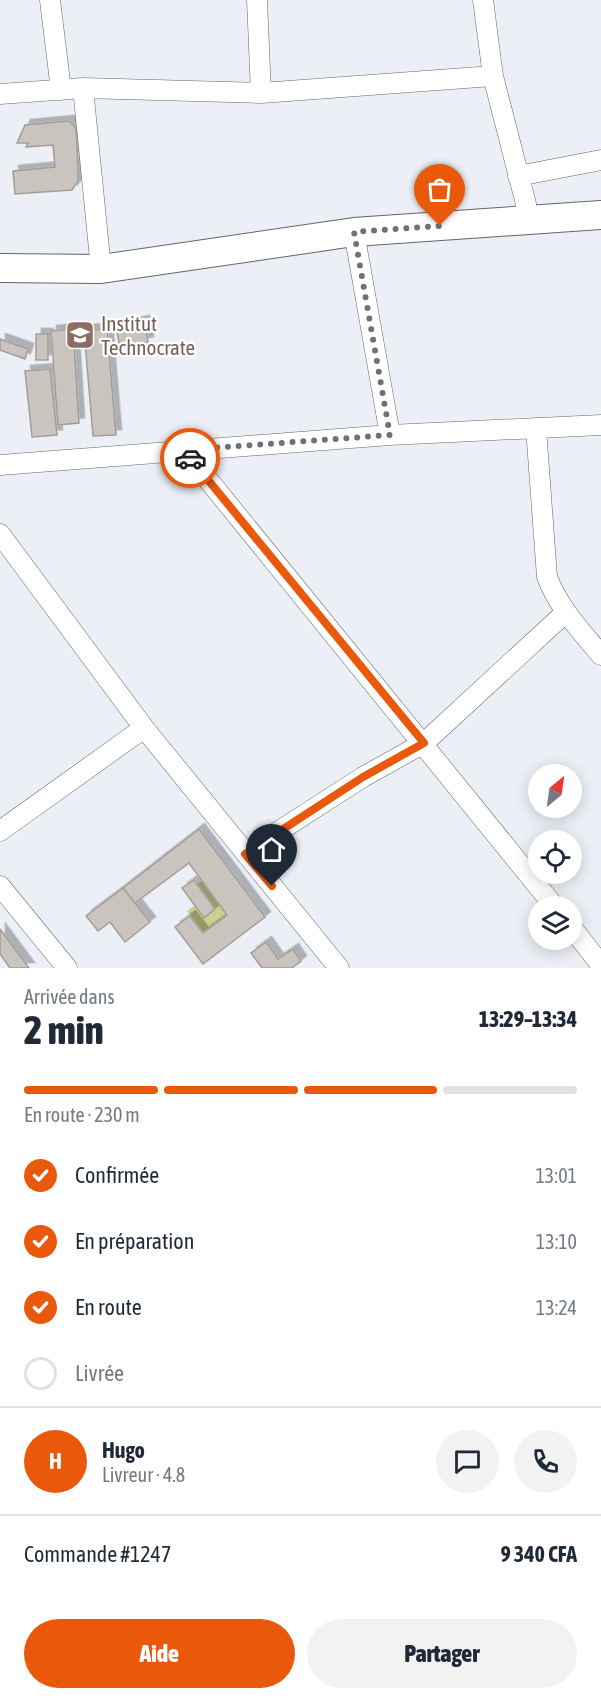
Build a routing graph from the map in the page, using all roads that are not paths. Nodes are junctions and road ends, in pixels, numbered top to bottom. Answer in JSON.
{"nodes":[{"id":1,"x":50,"y":0,"type":"edge"},
{"id":2,"x":257,"y":0,"type":"edge"},
{"id":3,"x":483,"y":0,"type":"edge"},
{"id":4,"x":493,"y":76,"type":"junction"},
{"id":5,"x":83,"y":88,"type":"junction"},
{"id":6,"x":61,"y":90,"type":"junction"},
{"id":7,"x":261,"y":93,"type":"junction"},
{"id":8,"x":0,"y":94,"type":"edge"},
{"id":9,"x":601,"y":160,"type":"edge"},
{"id":10,"x":518,"y":176,"type":"junction"},
{"id":11,"x":601,"y":215,"type":"edge"},
{"id":12,"x":526,"y":221,"type":"junction"},
{"id":13,"x":354,"y":232,"type":"junction"},
{"id":14,"x":0,"y":268,"type":"edge"},
{"id":15,"x":101,"y":270,"type":"junction"},
{"id":16,"x":601,"y":425,"type":"edge"},
{"id":17,"x":536,"y":428,"type":"junction"},
{"id":18,"x":390,"y":435,"type":"junction"},
{"id":19,"x":184,"y":450,"type":"junction"},
{"id":20,"x":0,"y":465,"type":"edge"},
{"id":21,"x":0,"y":534,"type":"edge"},
{"id":22,"x":565,"y":613,"type":"junction"},
{"id":23,"x":601,"y":655,"type":"edge"},
{"id":24,"x":144,"y":728,"type":"junction"},
{"id":25,"x":424,"y":743,"type":"junction"},
{"id":26,"x":0,"y":831,"type":"edge"},
{"id":27,"x":245,"y":854,"type":"junction"},
{"id":28,"x":0,"y":886,"type":"edge"},
{"id":29,"x":546,"y":896,"type":"edge"},
{"id":30,"x":582,"y":941,"type":"edge"},
{"id":31,"x":601,"y":965,"type":"edge"},
{"id":32,"x":67,"y":968,"type":"edge"},
{"id":33,"x":339,"y":968,"type":"edge"}],
"edges":[{"from":1,"to":6,"type":"street"},
{"from":2,"to":7,"type":"street"},
{"from":3,"to":4,"type":"street"},
{"from":4,"to":7,"type":"street"},
{"from":4,"to":10,"type":"street"},
{"from":5,"to":6,"type":"street"},
{"from":5,"to":7,"type":"street"},
{"from":5,"to":15,"type":"street"},
{"from":6,"to":8,"type":"street"},
{"from":9,"to":10,"type":"street"},
{"from":10,"to":12,"type":"street"},
{"from":11,"to":12,"type":"street"},
{"from":12,"to":13,"type":"street"},
{"from":13,"to":15,"type":"street"},
{"from":13,"to":18,"type":"street"},
{"from":14,"to":15,"type":"street"},
{"from":16,"to":17,"type":"street"},
{"from":17,"to":18,"type":"street"},
{"from":17,"to":22,"type":"street"},
{"from":18,"to":19,"type":"street"},
{"from":19,"to":20,"type":"street"},
{"from":19,"to":25,"type":"street"},
{"from":21,"to":24,"type":"street"},
{"from":22,"to":23,"type":"street"},
{"from":22,"to":25,"type":"street"},
{"from":24,"to":26,"type":"street"},
{"from":24,"to":27,"type":"street"},
{"from":25,"to":27,"type":"street"},
{"from":25,"to":29,"type":"street"},
{"from":27,"to":33,"type":"street"},
{"from":28,"to":32,"type":"street"},
{"from":30,"to":31,"type":"street"}]}
